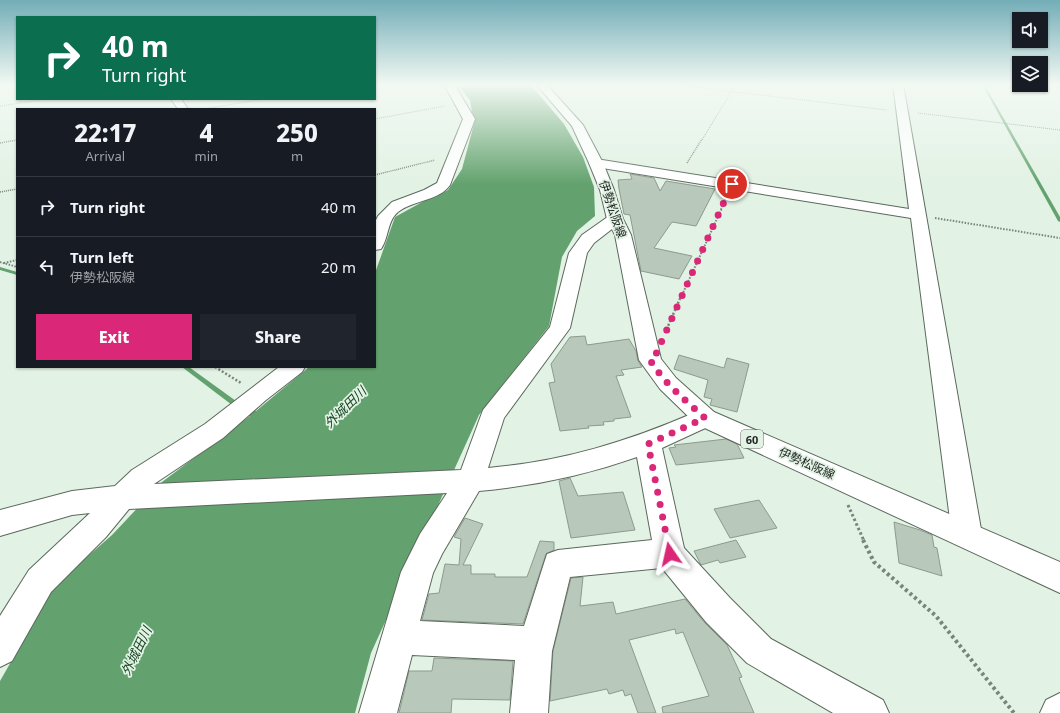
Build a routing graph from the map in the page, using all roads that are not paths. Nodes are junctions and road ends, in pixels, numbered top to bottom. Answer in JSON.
{"nodes":[{"id":1,"x":468,"y":117,"type":"edge"},
{"id":2,"x":571,"y":117,"type":"edge"},
{"id":3,"x":903,"y":117,"type":"edge"},
{"id":4,"x":596,"y":163,"type":"junction"},
{"id":5,"x":919,"y":215,"type":"junction"},
{"id":6,"x":615,"y":219,"type":"junction"},
{"id":7,"x":376,"y":242,"type":"edge"},
{"id":8,"x":293,"y":368,"type":"edge"},
{"id":9,"x":705,"y":418,"type":"junction"},
{"id":10,"x":648,"y":444,"type":"junction"},
{"id":11,"x":464,"y":480,"type":"junction"},
{"id":12,"x":129,"y":497,"type":"junction"},
{"id":13,"x":0,"y":523,"type":"edge"},
{"id":14,"x":967,"y":535,"type":"junction"},
{"id":15,"x":670,"y":554,"type":"junction"},
{"id":16,"x":1060,"y":578,"type":"edge"},
{"id":17,"x":398,"y":637,"type":"junction"},
{"id":18,"x":536,"y":644,"type":"junction"},
{"id":19,"x":0,"y":648,"type":"edge"},
{"id":20,"x":378,"y":713,"type":"edge"},
{"id":21,"x":529,"y":713,"type":"edge"},
{"id":22,"x":870,"y":713,"type":"edge"}],
"edges":[{"from":1,"to":7,"type":"street"},
{"from":2,"to":4,"type":"street","name":"伊勢松阪線","number":"60"},
{"from":3,"to":5,"type":"street"},
{"from":4,"to":5,"type":"street"},
{"from":4,"to":6,"type":"street","name":"伊勢松阪線","number":"60"},
{"from":5,"to":14,"type":"street"},
{"from":6,"to":9,"type":"street","name":"伊勢松阪線","number":"60"},
{"from":6,"to":11,"type":"street"},
{"from":8,"to":12,"type":"street"},
{"from":9,"to":10,"type":"street"},
{"from":9,"to":14,"type":"street","name":"伊勢松阪線","number":"60"},
{"from":10,"to":11,"type":"street"},
{"from":10,"to":15,"type":"street"},
{"from":11,"to":12,"type":"street"},
{"from":11,"to":17,"type":"street"},
{"from":12,"to":13,"type":"street"},
{"from":12,"to":19,"type":"street"},
{"from":14,"to":16,"type":"street","name":"伊勢松阪線","number":"60"},
{"from":15,"to":18,"type":"street"},
{"from":15,"to":22,"type":"street"},
{"from":17,"to":18,"type":"street"},
{"from":17,"to":20,"type":"street"},
{"from":18,"to":21,"type":"street"}]}
